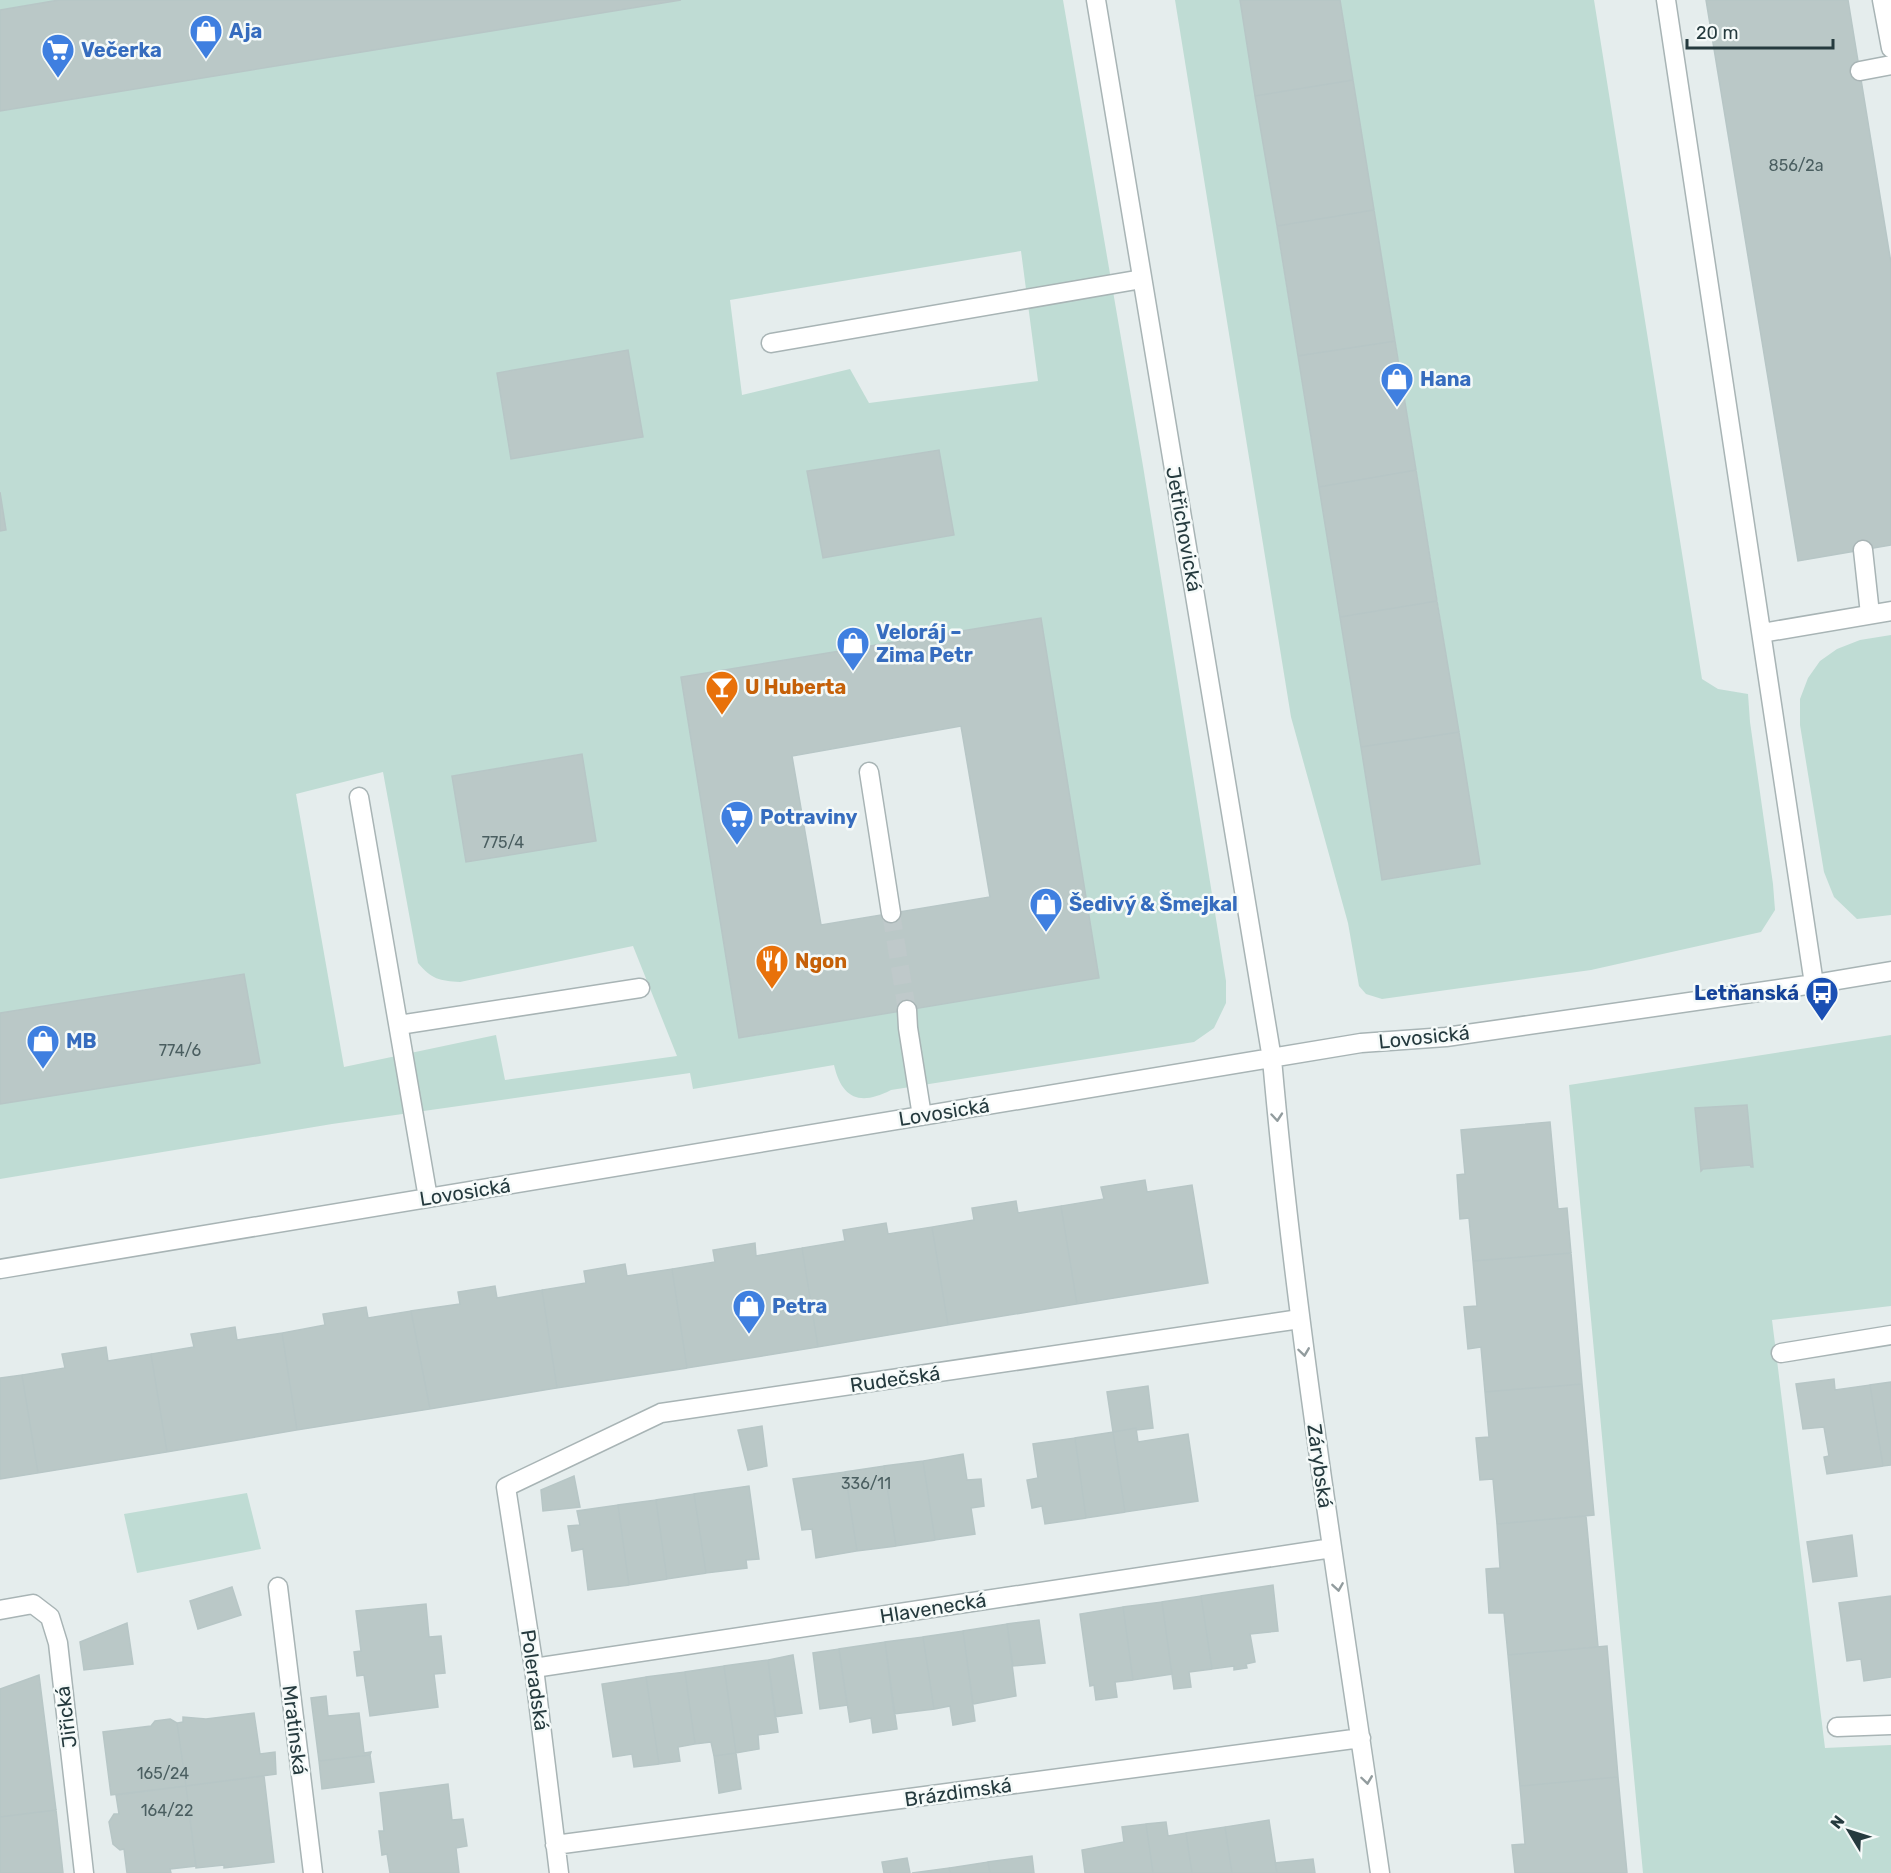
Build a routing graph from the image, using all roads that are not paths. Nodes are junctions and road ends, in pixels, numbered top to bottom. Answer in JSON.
{"nodes":[{"id":1,"x":1096,"y":0,"type":"edge"},
{"id":2,"x":1666,"y":0,"type":"edge"},
{"id":3,"x":1882,"y":0,"type":"edge"},
{"id":4,"x":1891,"y":48,"type":"edge"},
{"id":5,"x":1891,"y":65,"type":"edge"},
{"id":6,"x":1860,"y":71,"type":"dead end"},
{"id":7,"x":1142,"y":279,"type":"junction"},
{"id":8,"x":771,"y":343,"type":"dead end"},
{"id":9,"x":1863,"y":550,"type":"dead end"},
{"id":10,"x":1891,"y":611,"type":"edge"},
{"id":11,"x":1870,"y":614,"type":"junction"},
{"id":12,"x":1762,"y":633,"type":"junction"},
{"id":13,"x":869,"y":772,"type":"dead end"},
{"id":14,"x":359,"y":797,"type":"dead end"},
{"id":15,"x":891,"y":913,"type":"tunnel mouth"},
{"id":16,"x":1891,"y":971,"type":"edge"},
{"id":17,"x":1814,"y":984,"type":"junction"},
{"id":18,"x":640,"y":988,"type":"dead end"},
{"id":19,"x":907,"y":1010,"type":"tunnel mouth"},
{"id":20,"x":399,"y":1025,"type":"junction"},
{"id":21,"x":1272,"y":1059,"type":"junction"},
{"id":22,"x":922,"y":1116,"type":"junction"},
{"id":23,"x":428,"y":1198,"type":"junction"},
{"id":24,"x":0,"y":1269,"type":"edge"},
{"id":25,"x":1300,"y":1319,"type":"junction"},
{"id":26,"x":1891,"y":1335,"type":"edge"},
{"id":27,"x":1781,"y":1353,"type":"dead end"},
{"id":28,"x":506,"y":1487,"type":"joint"},
{"id":29,"x":1332,"y":1548,"type":"junction"},
{"id":30,"x":278,"y":1587,"type":"dead end"},
{"id":31,"x":0,"y":1610,"type":"edge"},
{"id":32,"x":534,"y":1668,"type":"junction"},
{"id":33,"x":1891,"y":1725,"type":"edge"},
{"id":34,"x":1837,"y":1727,"type":"dead end"},
{"id":35,"x":1361,"y":1738,"type":"junction"},
{"id":36,"x":555,"y":1845,"type":"junction"},
{"id":37,"x":84,"y":1873,"type":"edge"},
{"id":38,"x":313,"y":1873,"type":"edge"},
{"id":39,"x":558,"y":1873,"type":"edge"},
{"id":40,"x":1380,"y":1873,"type":"edge"}],
"edges":[{"from":1,"to":7,"type":"street","name":"Jetřichovická"},
{"from":2,"to":12,"type":"street"},
{"from":3,"to":4,"type":"street"},
{"from":5,"to":6,"type":"street"},
{"from":7,"to":8,"type":"street"},
{"from":7,"to":21,"type":"street","name":"Jetřichovická"},
{"from":9,"to":11,"type":"street"},
{"from":10,"to":11,"type":"street"},
{"from":11,"to":12,"type":"street"},
{"from":12,"to":17,"type":"street"},
{"from":13,"to":15,"type":"street"},
{"from":14,"to":20,"type":"street"},
{"from":16,"to":17,"type":"street","name":"Lovosická"},
{"from":17,"to":21,"type":"street","name":"Lovosická"},
{"from":18,"to":20,"type":"street"},
{"from":19,"to":22,"type":"street"},
{"from":20,"to":23,"type":"street"},
{"from":21,"to":22,"type":"street","name":"Lovosická"},
{"from":21,"to":25,"type":"street","name":"Zárybská","one_way":true},
{"from":22,"to":23,"type":"street","name":"Lovosická"},
{"from":23,"to":24,"type":"street","name":"Lovosická"},
{"from":25,"to":28,"type":"street","name":"Rudečská"},
{"from":25,"to":29,"type":"street","name":"Zárybská","one_way":true},
{"from":26,"to":27,"type":"street"},
{"from":28,"to":32,"type":"street","name":"Poleradská"},
{"from":29,"to":32,"type":"street","name":"Hlavenecká"},
{"from":29,"to":35,"type":"street","name":"Zárybská","one_way":true},
{"from":30,"to":38,"type":"street","name":"Mratínská"},
{"from":31,"to":37,"type":"street","name":"Jiřická"},
{"from":32,"to":36,"type":"street","name":"Poleradská"},
{"from":33,"to":34,"type":"street"},
{"from":35,"to":36,"type":"street","name":"Brázdimská"},
{"from":35,"to":40,"type":"street","name":"Zárybská","one_way":true},
{"from":36,"to":39,"type":"street","name":"Poleradská"}]}
